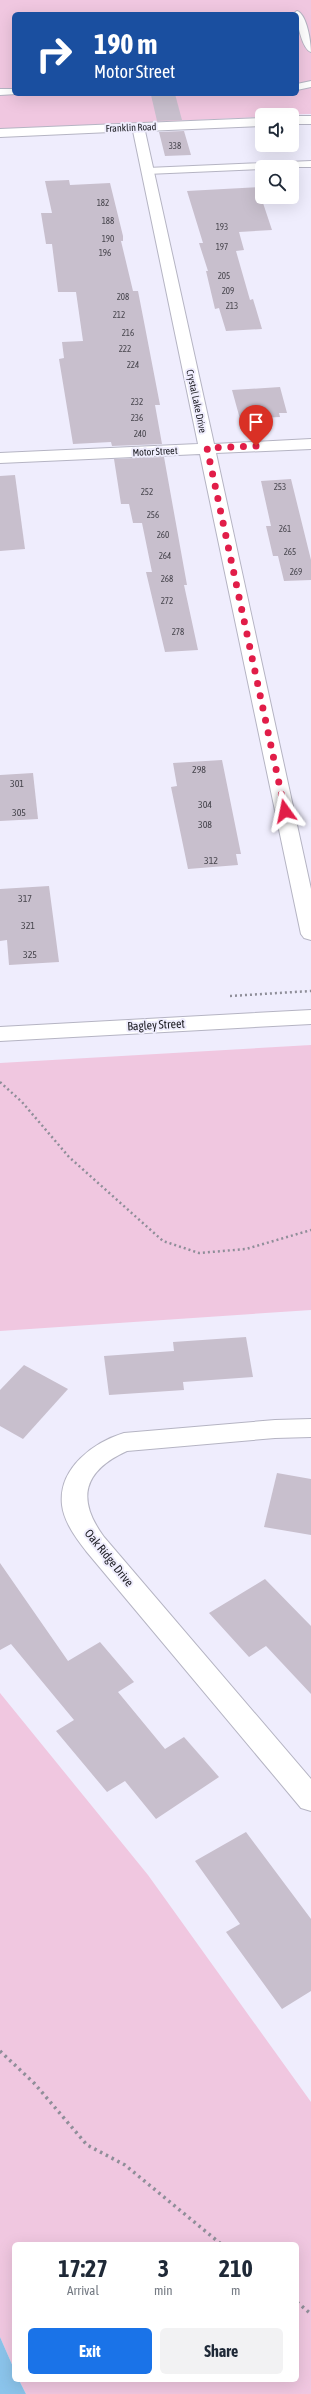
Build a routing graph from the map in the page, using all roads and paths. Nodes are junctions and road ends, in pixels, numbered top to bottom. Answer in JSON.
{"nodes":[{"id":1,"x":299,"y":19,"type":"edge"},
{"id":2,"x":311,"y":49,"type":"edge"},
{"id":3,"x":311,"y":84,"type":"edge"},
{"id":4,"x":299,"y":87,"type":"edge"},
{"id":5,"x":0,"y":92,"type":"edge"},
{"id":6,"x":12,"y":92,"type":"edge"},
{"id":7,"x":299,"y":120,"type":"edge"},
{"id":8,"x":311,"y":120,"type":"edge"},
{"id":9,"x":255,"y":122,"type":"edge"},
{"id":10,"x":138,"y":127,"type":"junction"},
{"id":11,"x":0,"y":132,"type":"edge"},
{"id":12,"x":311,"y":164,"type":"edge"},
{"id":13,"x":147,"y":171,"type":"junction"},
{"id":14,"x":311,"y":444,"type":"edge"},
{"id":15,"x":207,"y":448,"type":"junction"},
{"id":16,"x":0,"y":458,"type":"edge"},
{"id":17,"x":311,"y":934,"type":"edge"},
{"id":18,"x":311,"y":991,"type":"edge"},
{"id":19,"x":305,"y":992,"type":"dead end"},
{"id":20,"x":311,"y":1016,"type":"edge"},
{"id":21,"x":0,"y":1034,"type":"edge"},
{"id":22,"x":0,"y":1082,"type":"edge"},
{"id":23,"x":311,"y":1230,"type":"edge"},
{"id":24,"x":311,"y":1428,"type":"edge"},
{"id":25,"x":311,"y":1799,"type":"edge"},
{"id":26,"x":0,"y":2051,"type":"edge"},
{"id":27,"x":218,"y":2242,"type":"edge"},
{"id":28,"x":299,"y":2304,"type":"edge"},
{"id":29,"x":311,"y":2314,"type":"edge"}],
"edges":[{"from":1,"to":2,"type":"lane"},
{"from":3,"to":4,"type":"lane"},
{"from":5,"to":6,"type":"lane"},
{"from":7,"to":8,"type":"street"},
{"from":9,"to":10,"type":"street","name":"Franklin Road"},
{"from":10,"to":11,"type":"street","name":"Franklin Road"},
{"from":10,"to":13,"type":"street","name":"Crystal Lake Drive"},
{"from":12,"to":13,"type":"lane"},
{"from":13,"to":15,"type":"street","name":"Crystal Lake Drive"},
{"from":14,"to":15,"type":"street","name":"Motor Street"},
{"from":15,"to":16,"type":"street","name":"Motor Street"},
{"from":15,"to":17,"type":"street","name":"Crystal Lake Drive"},
{"from":18,"to":19,"type":"path"},
{"from":20,"to":21,"type":"street","name":"Bagley Street"},
{"from":22,"to":23,"type":"path"},
{"from":24,"to":25,"type":"street","name":"Oak Ridge Drive"},
{"from":26,"to":27,"type":"path"},
{"from":28,"to":29,"type":"path"}]}
